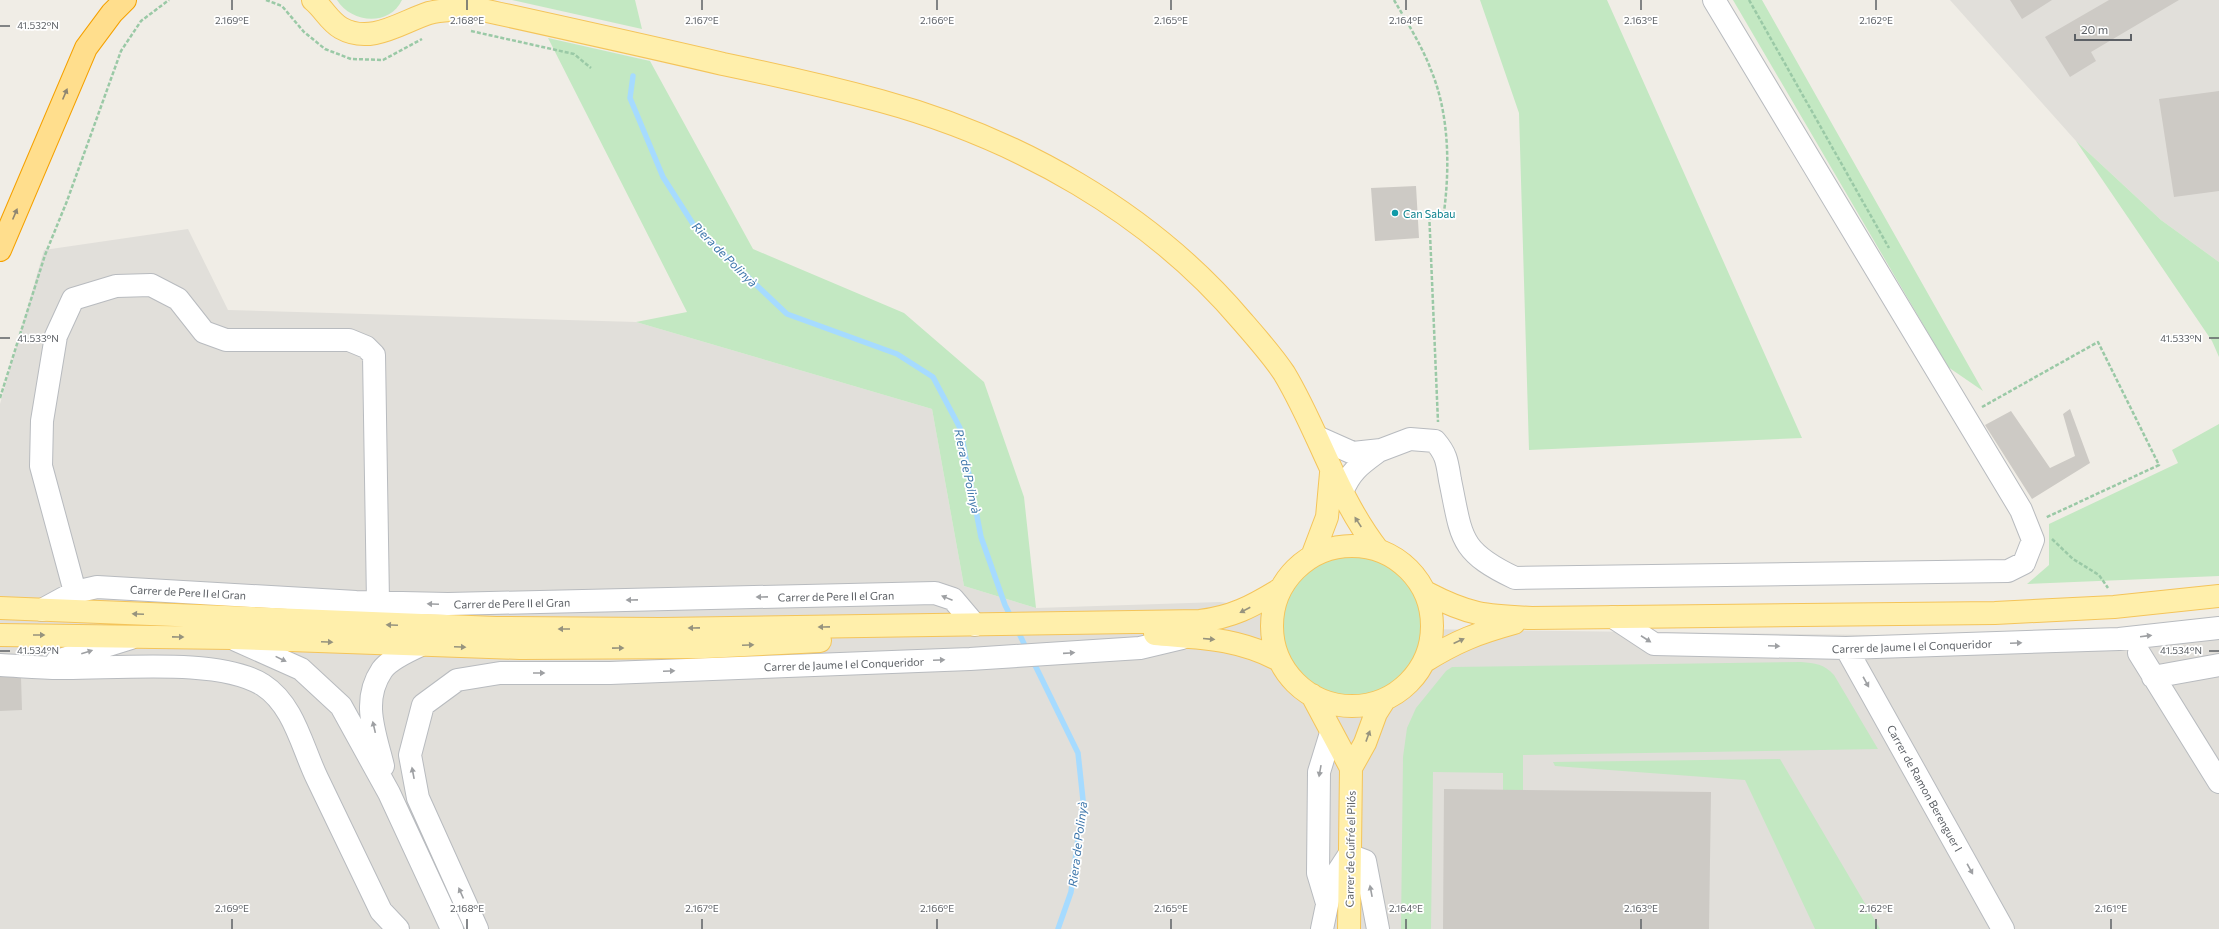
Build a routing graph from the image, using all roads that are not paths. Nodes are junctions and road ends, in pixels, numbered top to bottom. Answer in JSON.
{"nodes":[{"id":1,"x":125,"y":0,"type":"edge"},
{"id":2,"x":418,"y":0,"type":"edge"},
{"id":3,"x":1714,"y":0,"type":"edge"},
{"id":4,"x":317,"y":2,"type":"edge"},
{"id":5,"x":472,"y":4,"type":"edge"},
{"id":6,"x":394,"y":28,"type":"junction"},
{"id":7,"x":0,"y":250,"type":"edge"},
{"id":8,"x":1317,"y":437,"type":"junction"},
{"id":9,"x":1381,"y":450,"type":"junction"},
{"id":10,"x":1331,"y":472,"type":"junction"},
{"id":11,"x":1342,"y":492,"type":"junction"},
{"id":12,"x":1378,"y":550,"type":"junction"},
{"id":13,"x":1313,"y":554,"type":"junction"},
{"id":14,"x":1279,"y":590,"type":"junction"},
{"id":15,"x":75,"y":592,"type":"junction"},
{"id":16,"x":1428,"y":593,"type":"junction"},
{"id":17,"x":2219,"y":596,"type":"edge"},
{"id":18,"x":378,"y":602,"type":"junction"},
{"id":19,"x":0,"y":608,"type":"edge"},
{"id":20,"x":42,"y":610,"type":"junction"},
{"id":21,"x":1532,"y":618,"type":"junction"},
{"id":22,"x":1613,"y":618,"type":"junction"},
{"id":23,"x":988,"y":628,"type":"junction"},
{"id":24,"x":1036,"y":628,"type":"junction"},
{"id":25,"x":2219,"y":628,"type":"edge"},
{"id":26,"x":0,"y":635,"type":"edge"},
{"id":27,"x":139,"y":636,"type":"junction"},
{"id":28,"x":1186,"y":637,"type":"junction"},
{"id":29,"x":232,"y":638,"type":"junction"},
{"id":30,"x":421,"y":645,"type":"junction"},
{"id":31,"x":1846,"y":648,"type":"junction"},
{"id":32,"x":2139,"y":653,"type":"dead end"},
{"id":33,"x":1277,"y":659,"type":"junction"},
{"id":34,"x":1425,"y":661,"type":"junction"},
{"id":35,"x":0,"y":665,"type":"edge"},
{"id":36,"x":2219,"y":665,"type":"edge"},
{"id":37,"x":36,"y":667,"type":"junction"},
{"id":38,"x":2153,"y":677,"type":"junction"},
{"id":39,"x":1312,"y":695,"type":"junction"},
{"id":40,"x":1383,"y":702,"type":"junction"},
{"id":41,"x":1331,"y":734,"type":"junction"},
{"id":42,"x":1351,"y":768,"type":"junction"},
{"id":43,"x":2219,"y":782,"type":"edge"},
{"id":44,"x":389,"y":793,"type":"junction"},
{"id":45,"x":1350,"y":855,"type":"junction"},
{"id":46,"x":1327,"y":903,"type":"junction"},
{"id":47,"x":398,"y":929,"type":"edge"},
{"id":48,"x":452,"y":929,"type":"edge"},
{"id":49,"x":477,"y":929,"type":"edge"},
{"id":50,"x":1322,"y":929,"type":"edge"},
{"id":51,"x":1349,"y":929,"type":"edge"},
{"id":52,"x":1378,"y":929,"type":"edge"},
{"id":53,"x":2003,"y":929,"type":"edge"}],
"edges":[{"from":7,"to":1,"type":"highway","one_way":true},
{"from":2,"to":6,"type":"main road"},
{"from":3,"to":9,"type":"street"},
{"from":4,"to":6,"type":"main road"},
{"from":5,"to":6,"type":"main road"},
{"from":5,"to":8,"type":"main road"},
{"from":8,"to":9,"type":"street"},
{"from":8,"to":10,"type":"main road"},
{"from":9,"to":11,"type":"street"},
{"from":10,"to":11,"type":"main road"},
{"from":10,"to":13,"type":"main road"},
{"from":12,"to":11,"type":"main road","one_way":true},
{"from":12,"to":13,"type":"main road"},
{"from":12,"to":16,"type":"main road"},
{"from":13,"to":14,"type":"main road"},
{"from":14,"to":24,"type":"main road","one_way":true},
{"from":14,"to":33,"type":"main road"},
{"from":15,"to":18,"type":"street","name":"Carrer de Pere II el Gran"},
{"from":15,"to":18,"type":"street"},
{"from":15,"to":20,"type":"street","name":"Carrer de Pere II el Gran"},
{"from":16,"to":21,"type":"main road"},
{"from":16,"to":34,"type":"main road"},
{"from":17,"to":22,"type":"main road"},
{"from":23,"to":18,"type":"street","name":"Carrer de Pere II el Gran","one_way":true},
{"from":19,"to":20,"type":"main road"},
{"from":23,"to":20,"type":"main road","one_way":true},
{"from":21,"to":22,"type":"main road"},
{"from":34,"to":21,"type":"main road","one_way":true},
{"from":22,"to":31,"type":"street","name":"Carrer de Jaume I el Conqueridor","one_way":true},
{"from":23,"to":24,"type":"main road"},
{"from":30,"to":23,"type":"main road","one_way":true},
{"from":24,"to":28,"type":"main road"},
{"from":31,"to":25,"type":"street","name":"Carrer de Jaume I el Conqueridor","one_way":true},
{"from":26,"to":27,"type":"main road","one_way":true},
{"from":27,"to":29,"type":"main road","one_way":true},
{"from":37,"to":27,"type":"street","one_way":true},
{"from":28,"to":33,"type":"main road","one_way":true},
{"from":49,"to":28,"type":"street","name":"Carrer de Jaume I el Conqueridor","one_way":true},
{"from":29,"to":30,"type":"main road","one_way":true},
{"from":29,"to":44,"type":"street","one_way":true},
{"from":44,"to":30,"type":"street","one_way":true},
{"from":31,"to":53,"type":"street","name":"Carrer de Ramon Berenguer I","one_way":true},
{"from":32,"to":38,"type":"street"},
{"from":33,"to":39,"type":"main road"},
{"from":34,"to":40,"type":"main road"},
{"from":35,"to":37,"type":"street"},
{"from":36,"to":38,"type":"street"},
{"from":37,"to":47,"type":"street"},
{"from":38,"to":43,"type":"street"},
{"from":39,"to":40,"type":"main road"},
{"from":39,"to":41,"type":"main road"},
{"from":42,"to":40,"type":"main road","name":"Carrer de Guifré el Pilós","one_way":true},
{"from":41,"to":42,"type":"main road"},
{"from":41,"to":46,"type":"street","one_way":true},
{"from":42,"to":45,"type":"main road","name":"Carrer de Guifré el Pilós"},
{"from":44,"to":48,"type":"street"},
{"from":45,"to":46,"type":"street"},
{"from":45,"to":51,"type":"main road","name":"Carrer de Guifré el Pilós"},
{"from":52,"to":45,"type":"street","one_way":true},
{"from":46,"to":50,"type":"street"}]}
